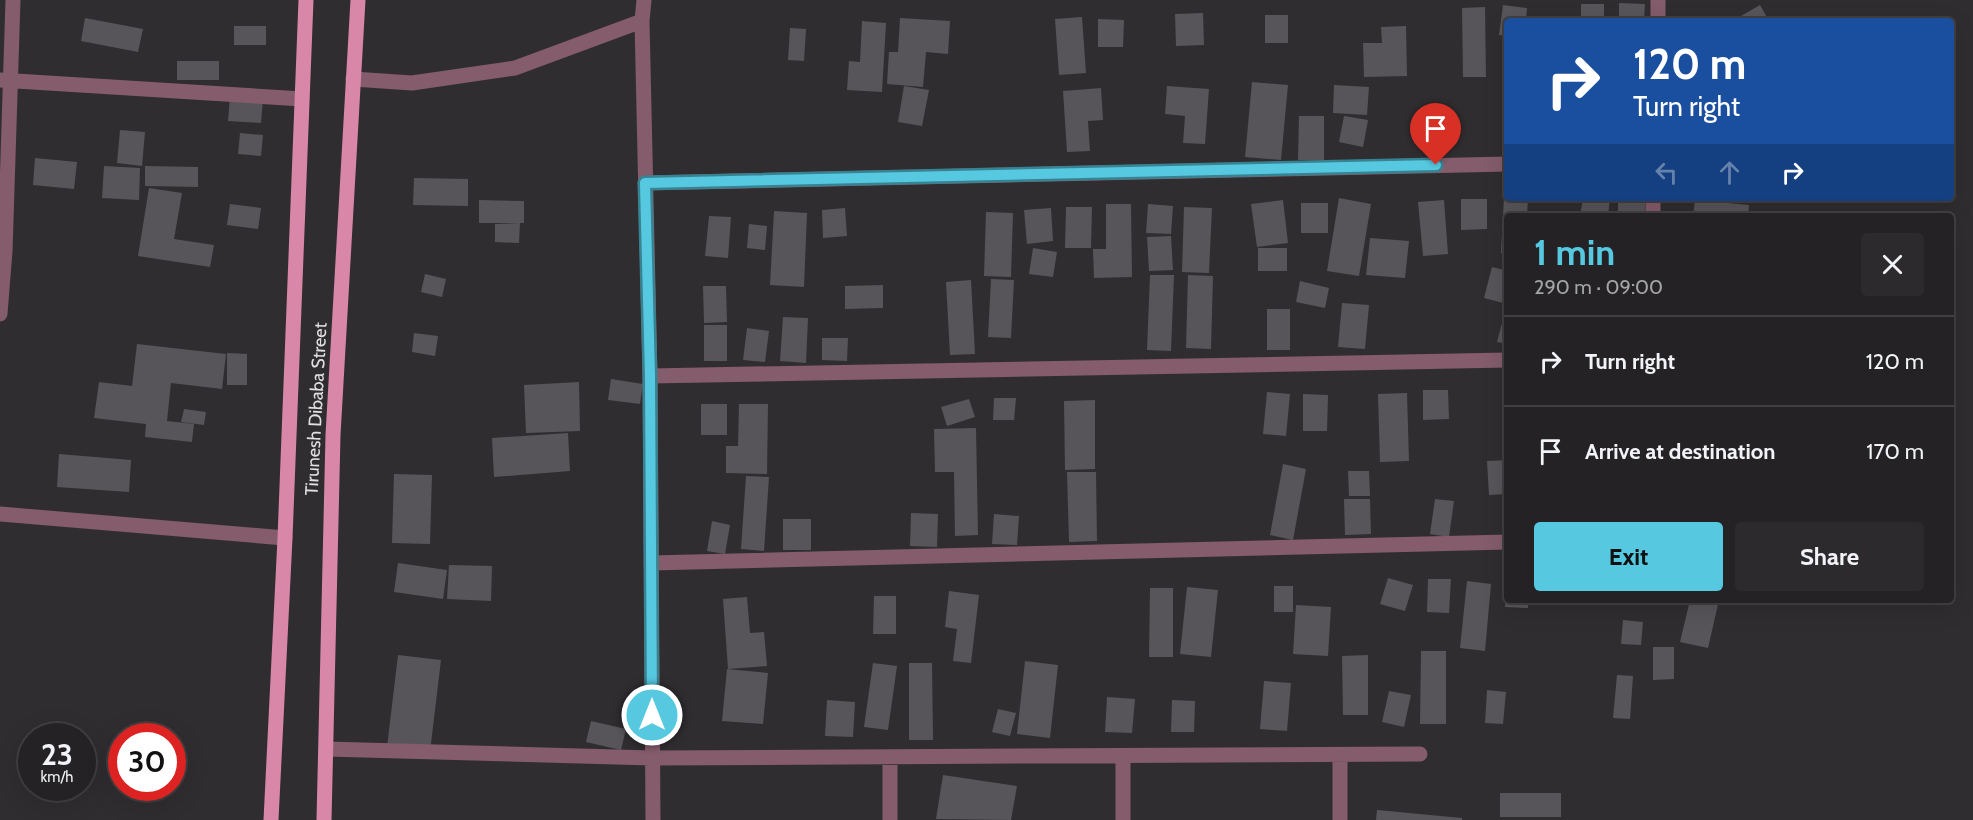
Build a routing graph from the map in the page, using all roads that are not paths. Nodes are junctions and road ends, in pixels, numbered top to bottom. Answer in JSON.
{"nodes":[{"id":1,"x":13,"y":0,"type":"edge"},
{"id":2,"x":306,"y":0,"type":"edge"},
{"id":3,"x":358,"y":0,"type":"edge"},
{"id":4,"x":644,"y":0,"type":"edge"},
{"id":5,"x":1658,"y":0,"type":"edge"},
{"id":6,"x":1658,"y":18,"type":"edge"},
{"id":7,"x":642,"y":21,"type":"junction"},
{"id":8,"x":5,"y":79,"type":"edge"},
{"id":9,"x":353,"y":79,"type":"junction"},
{"id":10,"x":302,"y":99,"type":"junction"},
{"id":11,"x":1504,"y":164,"type":"edge"},
{"id":12,"x":645,"y":183,"type":"junction"},
{"id":13,"x":0,"y":314,"type":"edge"},
{"id":14,"x":1504,"y":360,"type":"edge"},
{"id":15,"x":650,"y":376,"type":"junction"},
{"id":16,"x":0,"y":514,"type":"edge"},
{"id":17,"x":285,"y":538,"type":"junction"},
{"id":18,"x":1504,"y":542,"type":"edge"},
{"id":19,"x":651,"y":563,"type":"junction"},
{"id":20,"x":326,"y":749,"type":"junction"},
{"id":21,"x":1420,"y":754,"type":"dead end"},
{"id":22,"x":1340,"y":755,"type":"junction"},
{"id":23,"x":1123,"y":756,"type":"junction"},
{"id":24,"x":890,"y":757,"type":"junction"},
{"id":25,"x":652,"y":758,"type":"junction"},
{"id":26,"x":271,"y":820,"type":"edge"},
{"id":27,"x":324,"y":820,"type":"edge"},
{"id":28,"x":654,"y":820,"type":"edge"},
{"id":29,"x":890,"y":820,"type":"edge"},
{"id":30,"x":1123,"y":820,"type":"edge"},
{"id":31,"x":1340,"y":820,"type":"edge"}],
"edges":[{"from":1,"to":8,"type":"street"},
{"from":2,"to":10,"type":"main road","name":"Tirunesh Dibaba Street"},
{"from":3,"to":9,"type":"main road","name":"Tirunesh Dibaba Street"},
{"from":4,"to":7,"type":"street"},
{"from":5,"to":6,"type":"street"},
{"from":7,"to":9,"type":"street"},
{"from":7,"to":12,"type":"street"},
{"from":8,"to":10,"type":"street"},
{"from":8,"to":13,"type":"street"},
{"from":9,"to":20,"type":"main road","name":"Tirunesh Dibaba Street"},
{"from":10,"to":17,"type":"main road","name":"Tirunesh Dibaba Street"},
{"from":11,"to":12,"type":"street"},
{"from":12,"to":15,"type":"street"},
{"from":14,"to":15,"type":"street"},
{"from":15,"to":19,"type":"street"},
{"from":16,"to":17,"type":"street"},
{"from":17,"to":26,"type":"main road","name":"Tirunesh Dibaba Street"},
{"from":18,"to":19,"type":"street"},
{"from":19,"to":25,"type":"street"},
{"from":20,"to":25,"type":"street"},
{"from":20,"to":27,"type":"main road","name":"Tirunesh Dibaba Street"},
{"from":21,"to":22,"type":"street"},
{"from":22,"to":23,"type":"street"},
{"from":22,"to":31,"type":"street"},
{"from":23,"to":24,"type":"street"},
{"from":23,"to":30,"type":"street"},
{"from":24,"to":25,"type":"street"},
{"from":24,"to":29,"type":"street"},
{"from":25,"to":28,"type":"street"}]}
